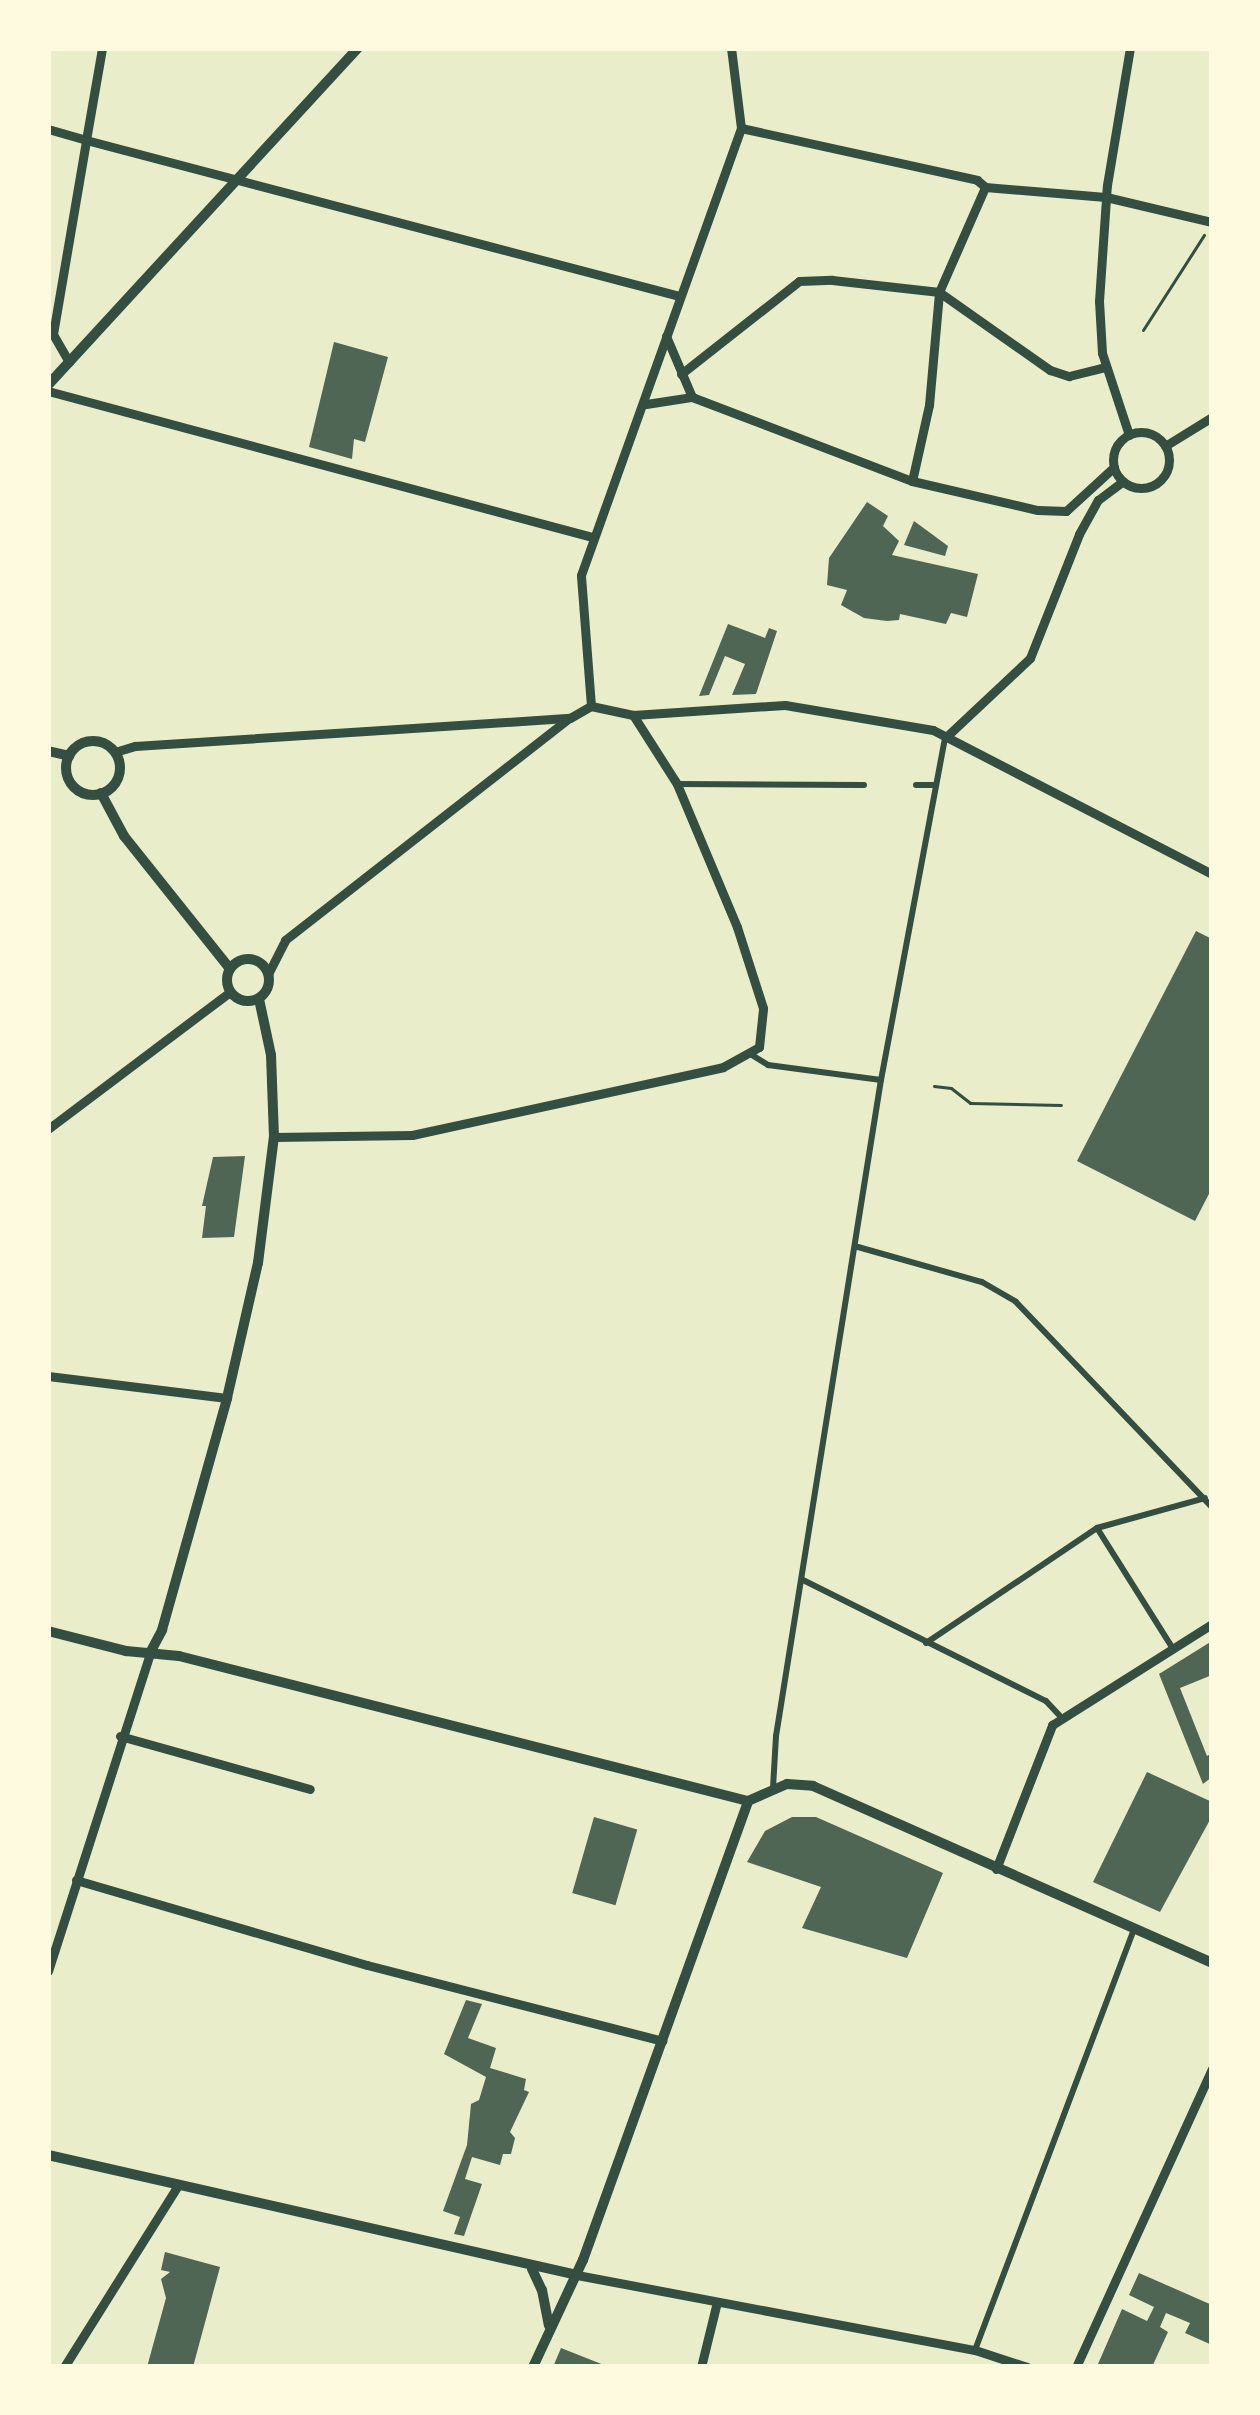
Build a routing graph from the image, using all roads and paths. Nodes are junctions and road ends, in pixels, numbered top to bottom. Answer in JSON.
{"nodes":[{"id":1,"x":102,"y":48,"type":"edge"},
{"id":2,"x":358,"y":48,"type":"edge"},
{"id":3,"x":731,"y":48,"type":"edge"},
{"id":4,"x":1130,"y":48,"type":"edge"},
{"id":5,"x":741,"y":128,"type":"junction"},
{"id":6,"x":48,"y":129,"type":"edge"},
{"id":7,"x":86,"y":140,"type":"junction"},
{"id":8,"x":235,"y":178,"type":"junction"},
{"id":9,"x":986,"y":187,"type":"junction"},
{"id":10,"x":1106,"y":197,"type":"junction"},
{"id":11,"x":1212,"y":223,"type":"edge"},
{"id":12,"x":939,"y":292,"type":"junction"},
{"id":13,"x":679,"y":296,"type":"junction"},
{"id":14,"x":1143,"y":330,"type":"dead end"},
{"id":15,"x":666,"y":335,"type":"junction"},
{"id":16,"x":69,"y":362,"type":"junction"},
{"id":17,"x":1106,"y":367,"type":"junction"},
{"id":18,"x":681,"y":374,"type":"junction"},
{"id":19,"x":48,"y":388,"type":"edge"},
{"id":20,"x":692,"y":397,"type":"junction"},
{"id":21,"x":646,"y":404,"type":"junction"},
{"id":22,"x":1212,"y":417,"type":"edge"},
{"id":23,"x":1130,"y":435,"type":"junction"},
{"id":24,"x":1166,"y":446,"type":"junction"},
{"id":25,"x":1114,"y":467,"type":"junction"},
{"id":26,"x":1123,"y":481,"type":"junction"},
{"id":27,"x":912,"y":482,"type":"junction"},
{"id":28,"x":1066,"y":511,"type":"junction"},
{"id":29,"x":1079,"y":534,"type":"junction"},
{"id":30,"x":592,"y":538,"type":"junction"},
{"id":31,"x":591,"y":706,"type":"junction"},
{"id":32,"x":633,"y":715,"type":"junction"},
{"id":33,"x":570,"y":718,"type":"junction"},
{"id":34,"x":946,"y":736,"type":"junction"},
{"id":35,"x":48,"y":751,"type":"edge"},
{"id":36,"x":115,"y":752,"type":"junction"},
{"id":37,"x":69,"y":756,"type":"junction"},
{"id":38,"x":676,"y":784,"type":"junction"},
{"id":39,"x":865,"y":785,"type":"dead end"},
{"id":40,"x":916,"y":785,"type":"dead end"},
{"id":41,"x":934,"y":785,"type":"junction"},
{"id":42,"x":101,"y":793,"type":"junction"},
{"id":43,"x":1212,"y":874,"type":"edge"},
{"id":44,"x":230,"y":969,"type":"junction"},
{"id":45,"x":268,"y":974,"type":"junction"},
{"id":46,"x":230,"y":992,"type":"junction"},
{"id":47,"x":259,"y":999,"type":"junction"},
{"id":48,"x":752,"y":1055,"type":"junction"},
{"id":49,"x":881,"y":1080,"type":"junction"},
{"id":50,"x":934,"y":1086,"type":"dead end"},
{"id":51,"x":1061,"y":1105,"type":"dead end"},
{"id":52,"x":48,"y":1107,"type":"edge"},
{"id":53,"x":59,"y":1120,"type":"junction"},
{"id":54,"x":48,"y":1129,"type":"edge"},
{"id":55,"x":274,"y":1137,"type":"junction"},
{"id":56,"x":858,"y":1247,"type":"junction"},
{"id":57,"x":48,"y":1376,"type":"edge"},
{"id":58,"x":227,"y":1398,"type":"junction"},
{"id":59,"x":1204,"y":1498,"type":"junction"},
{"id":60,"x":1212,"y":1507,"type":"edge"},
{"id":61,"x":1097,"y":1528,"type":"junction"},
{"id":62,"x":803,"y":1580,"type":"junction"},
{"id":63,"x":1212,"y":1624,"type":"edge"},
{"id":64,"x":48,"y":1631,"type":"edge"},
{"id":65,"x":926,"y":1643,"type":"junction"},
{"id":66,"x":1173,"y":1648,"type":"junction"},
{"id":67,"x":151,"y":1651,"type":"junction"},
{"id":68,"x":1062,"y":1718,"type":"junction"},
{"id":69,"x":120,"y":1736,"type":"junction"},
{"id":70,"x":773,"y":1788,"type":"junction"},
{"id":71,"x":310,"y":1789,"type":"dead end"},
{"id":72,"x":748,"y":1801,"type":"junction"},
{"id":73,"x":996,"y":1869,"type":"junction"},
{"id":74,"x":76,"y":1880,"type":"junction"},
{"id":75,"x":1134,"y":1929,"type":"junction"},
{"id":76,"x":1212,"y":1963,"type":"edge"},
{"id":77,"x":48,"y":1971,"type":"edge"},
{"id":78,"x":662,"y":2042,"type":"junction"},
{"id":79,"x":1212,"y":2069,"type":"edge"},
{"id":80,"x":48,"y":2155,"type":"edge"},
{"id":81,"x":177,"y":2187,"type":"junction"},
{"id":82,"x":531,"y":2269,"type":"junction"},
{"id":83,"x":577,"y":2275,"type":"junction"},
{"id":84,"x":717,"y":2302,"type":"junction"},
{"id":85,"x":549,"y":2329,"type":"junction"},
{"id":86,"x":975,"y":2350,"type":"junction"},
{"id":87,"x":64,"y":2367,"type":"edge"},
{"id":88,"x":533,"y":2367,"type":"edge"},
{"id":89,"x":701,"y":2367,"type":"edge"},
{"id":90,"x":1027,"y":2367,"type":"edge"},
{"id":91,"x":1076,"y":2367,"type":"edge"}],
"edges":[{"from":1,"to":7,"type":"street"},
{"from":2,"to":8,"type":"street"},
{"from":3,"to":5,"type":"street"},
{"from":4,"to":10,"type":"street"},
{"from":5,"to":9,"type":"street"},
{"from":5,"to":13,"type":"street"},
{"from":6,"to":7,"type":"street"},
{"from":7,"to":8,"type":"street"},
{"from":7,"to":16,"type":"street"},
{"from":8,"to":13,"type":"street"},
{"from":8,"to":16,"type":"street"},
{"from":9,"to":10,"type":"street"},
{"from":9,"to":12,"type":"street"},
{"from":10,"to":11,"type":"street"},
{"from":10,"to":17,"type":"street"},
{"from":11,"to":14,"type":"path"},
{"from":12,"to":17,"type":"street"},
{"from":12,"to":18,"type":"street"},
{"from":12,"to":27,"type":"street"},
{"from":13,"to":15,"type":"street"},
{"from":15,"to":18,"type":"street"},
{"from":15,"to":21,"type":"street"},
{"from":16,"to":19,"type":"street"},
{"from":17,"to":23,"type":"street"},
{"from":18,"to":20,"type":"street"},
{"from":19,"to":30,"type":"street"},
{"from":20,"to":21,"type":"street"},
{"from":20,"to":27,"type":"street"},
{"from":21,"to":30,"type":"street"},
{"from":22,"to":24,"type":"street"},
{"from":23,"to":24,"type":"street"},
{"from":23,"to":25,"type":"street"},
{"from":24,"to":26,"type":"street"},
{"from":25,"to":26,"type":"street"},
{"from":25,"to":28,"type":"street"},
{"from":26,"to":29,"type":"street"},
{"from":27,"to":28,"type":"street"},
{"from":28,"to":29,"type":"street"},
{"from":29,"to":34,"type":"street"},
{"from":30,"to":31,"type":"street"},
{"from":31,"to":32,"type":"street"},
{"from":31,"to":33,"type":"street"},
{"from":32,"to":34,"type":"street"},
{"from":32,"to":38,"type":"street"},
{"from":33,"to":36,"type":"street"},
{"from":33,"to":45,"type":"street"},
{"from":34,"to":41,"type":"street"},
{"from":34,"to":43,"type":"street"},
{"from":35,"to":37,"type":"street"},
{"from":36,"to":37,"type":"street"},
{"from":36,"to":42,"type":"street"},
{"from":37,"to":42,"type":"street"},
{"from":38,"to":39,"type":"street"},
{"from":38,"to":48,"type":"street"},
{"from":40,"to":41,"type":"street"},
{"from":41,"to":49,"type":"street"},
{"from":42,"to":44,"type":"street"},
{"from":44,"to":45,"type":"street"},
{"from":44,"to":46,"type":"street"},
{"from":45,"to":47,"type":"street"},
{"from":46,"to":47,"type":"street"},
{"from":46,"to":53,"type":"street"},
{"from":47,"to":55,"type":"street"},
{"from":48,"to":49,"type":"street"},
{"from":48,"to":55,"type":"street"},
{"from":49,"to":56,"type":"street"},
{"from":50,"to":51,"type":"path"},
{"from":52,"to":53,"type":"street"},
{"from":53,"to":54,"type":"street"},
{"from":55,"to":58,"type":"street"},
{"from":56,"to":59,"type":"street"},
{"from":56,"to":62,"type":"street"},
{"from":57,"to":58,"type":"street"},
{"from":58,"to":67,"type":"street"},
{"from":59,"to":60,"type":"street"},
{"from":59,"to":61,"type":"street"},
{"from":61,"to":65,"type":"street"},
{"from":61,"to":66,"type":"street"},
{"from":62,"to":65,"type":"street"},
{"from":62,"to":70,"type":"street"},
{"from":63,"to":66,"type":"street"},
{"from":64,"to":67,"type":"street"},
{"from":65,"to":68,"type":"street"},
{"from":66,"to":68,"type":"street"},
{"from":67,"to":69,"type":"street"},
{"from":67,"to":72,"type":"street"},
{"from":68,"to":73,"type":"street"},
{"from":69,"to":71,"type":"street"},
{"from":69,"to":74,"type":"street"},
{"from":70,"to":72,"type":"street"},
{"from":70,"to":73,"type":"street"},
{"from":72,"to":78,"type":"street"},
{"from":73,"to":75,"type":"street"},
{"from":74,"to":77,"type":"street"},
{"from":74,"to":78,"type":"street"},
{"from":75,"to":76,"type":"street"},
{"from":75,"to":86,"type":"street"},
{"from":78,"to":83,"type":"street"},
{"from":79,"to":91,"type":"street"},
{"from":80,"to":81,"type":"street"},
{"from":81,"to":82,"type":"street"},
{"from":81,"to":87,"type":"street"},
{"from":82,"to":83,"type":"street"},
{"from":82,"to":85,"type":"street"},
{"from":83,"to":84,"type":"street"},
{"from":83,"to":85,"type":"street"},
{"from":84,"to":86,"type":"street"},
{"from":84,"to":89,"type":"street"},
{"from":85,"to":88,"type":"street"},
{"from":86,"to":90,"type":"street"}]}
